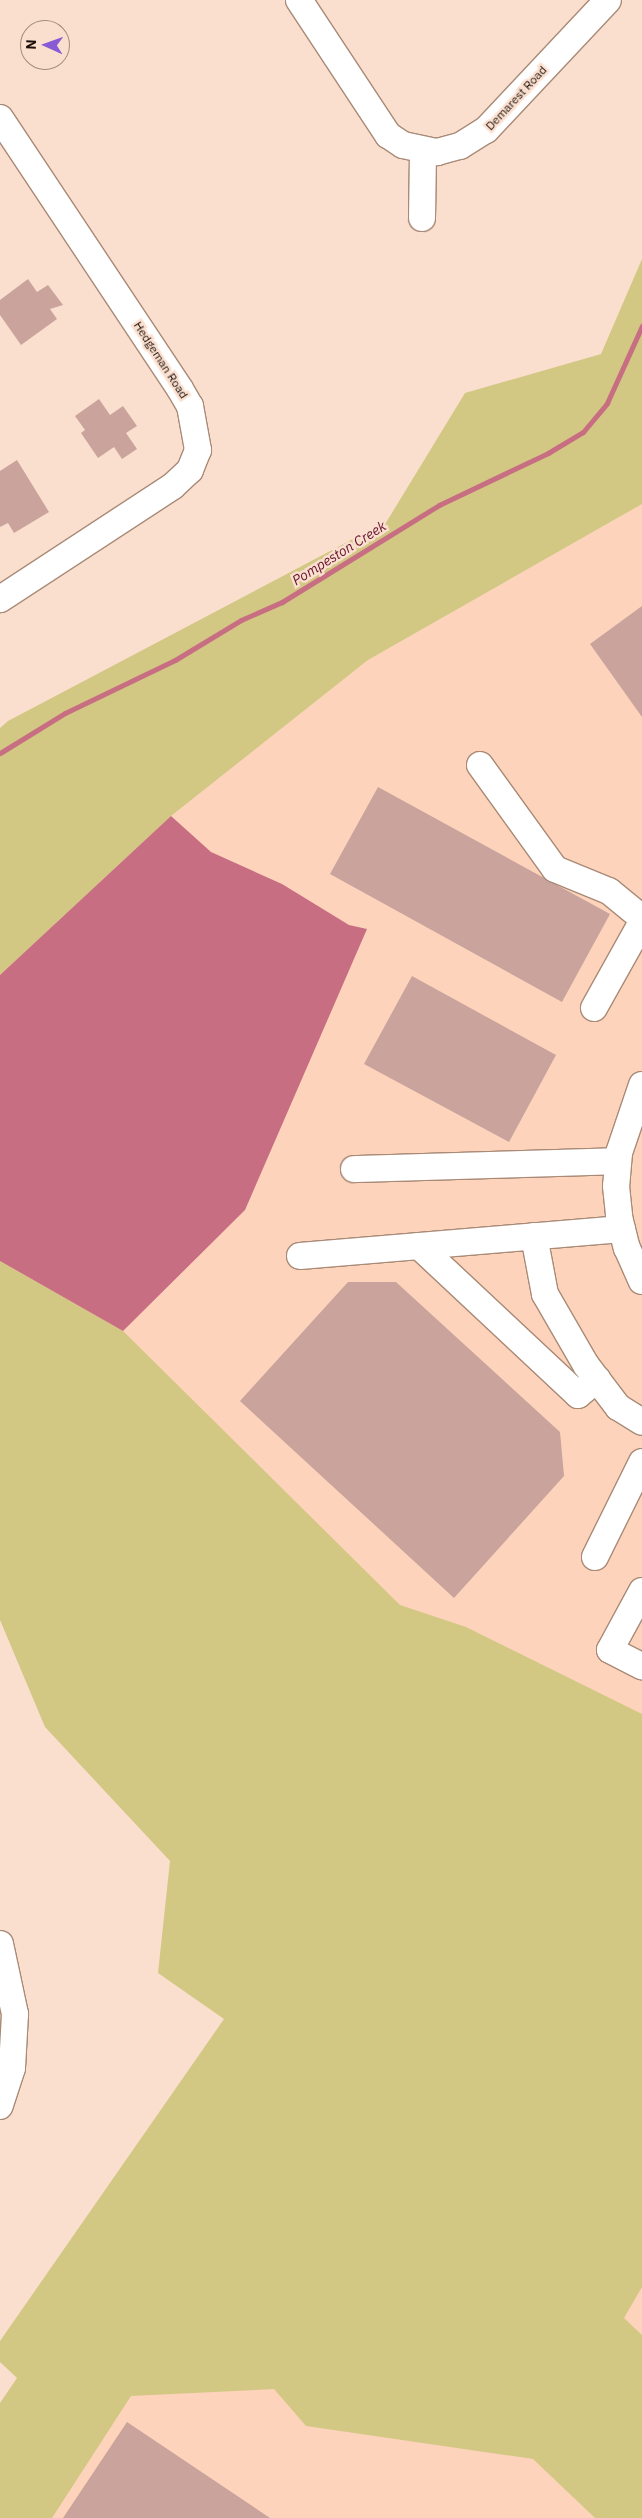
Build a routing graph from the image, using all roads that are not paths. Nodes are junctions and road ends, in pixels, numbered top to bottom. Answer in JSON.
{"nodes":[{"id":1,"x":299,"y":0,"type":"edge"},
{"id":2,"x":608,"y":0,"type":"edge"},
{"id":3,"x":0,"y":118,"type":"edge"},
{"id":4,"x":423,"y":152,"type":"junction"},
{"id":5,"x":422,"y":218,"type":"dead end"},
{"id":6,"x":0,"y":599,"type":"edge"},
{"id":7,"x":480,"y":765,"type":"dead end"},
{"id":8,"x":642,"y":920,"type":"edge"},
{"id":9,"x":594,"y":1008,"type":"dead end"},
{"id":10,"x":642,"y":1085,"type":"edge"},
{"id":11,"x":618,"y":1161,"type":"junction"},
{"id":12,"x":354,"y":1168,"type":"dead end"},
{"id":13,"x":622,"y":1229,"type":"junction"},
{"id":14,"x":534,"y":1236,"type":"junction"},
{"id":15,"x":419,"y":1246,"type":"junction"},
{"id":16,"x":300,"y":1256,"type":"dead end"},
{"id":17,"x":642,"y":1281,"type":"edge"},
{"id":18,"x":597,"y":1379,"type":"junction"},
{"id":19,"x":642,"y":1422,"type":"edge"},
{"id":20,"x":642,"y":1462,"type":"edge"},
{"id":21,"x":595,"y":1557,"type":"dead end"},
{"id":22,"x":642,"y":1591,"type":"edge"},
{"id":23,"x":642,"y":1666,"type":"edge"},
{"id":24,"x":0,"y":1944,"type":"edge"},
{"id":25,"x":0,"y":2106,"type":"edge"}],
"edges":[{"from":1,"to":4,"type":"street","name":"Demarest Road"},
{"from":2,"to":4,"type":"street","name":"Demarest Road"},
{"from":3,"to":6,"type":"street","name":"Hedgeman Road"},
{"from":4,"to":5,"type":"street"},
{"from":7,"to":8,"type":"street"},
{"from":8,"to":9,"type":"street"},
{"from":10,"to":11,"type":"street"},
{"from":11,"to":12,"type":"street"},
{"from":11,"to":13,"type":"street"},
{"from":13,"to":14,"type":"street"},
{"from":13,"to":17,"type":"street"},
{"from":14,"to":15,"type":"street"},
{"from":14,"to":18,"type":"street"},
{"from":15,"to":16,"type":"street"},
{"from":15,"to":18,"type":"street"},
{"from":18,"to":19,"type":"street"},
{"from":20,"to":21,"type":"street"},
{"from":22,"to":23,"type":"street"},
{"from":24,"to":25,"type":"street"}]}
